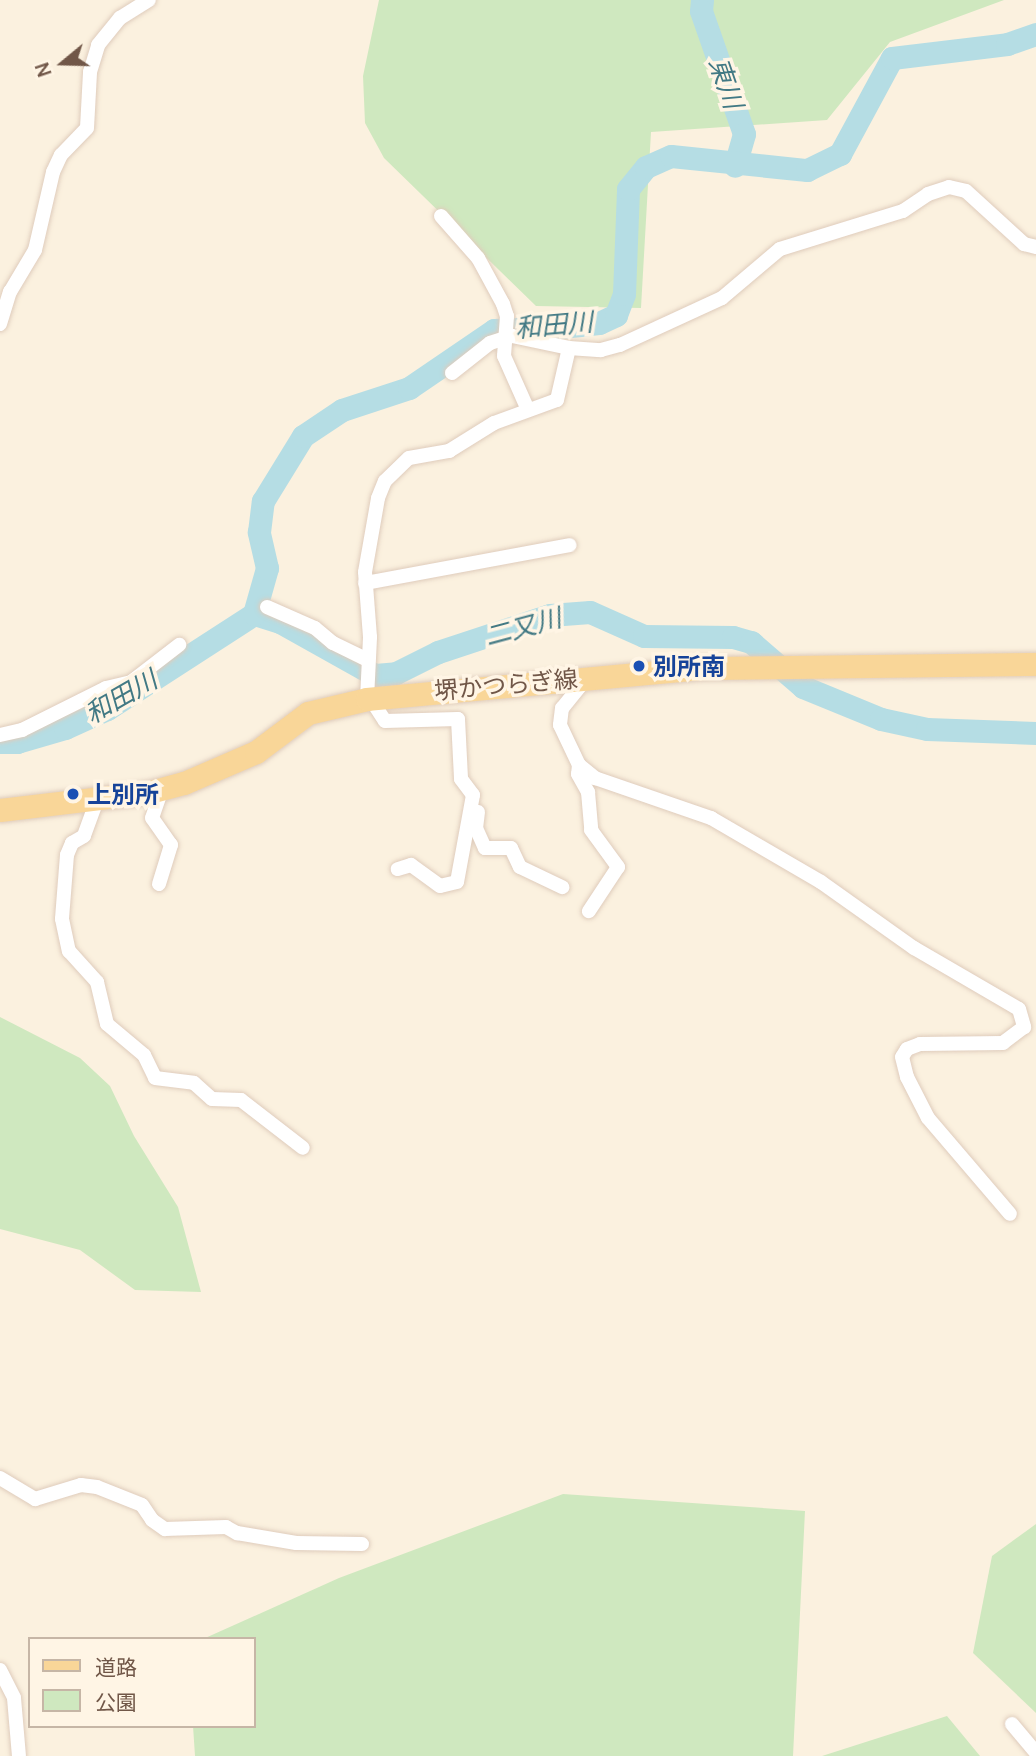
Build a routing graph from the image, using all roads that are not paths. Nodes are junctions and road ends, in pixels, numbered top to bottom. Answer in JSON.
{"nodes":[{"id":1,"x":149,"y":0,"type":"edge"},
{"id":2,"x":441,"y":216,"type":"dead end"},
{"id":3,"x":1036,"y":247,"type":"edge"},
{"id":4,"x":0,"y":324,"type":"edge"},
{"id":5,"x":505,"y":338,"type":"junction"},
{"id":6,"x":569,"y":348,"type":"junction"},
{"id":7,"x":452,"y":373,"type":"dead end"},
{"id":8,"x":528,"y":410,"type":"junction"},
{"id":9,"x":570,"y":545,"type":"dead end"},
{"id":10,"x":365,"y":583,"type":"junction"},
{"id":11,"x":267,"y":607,"type":"dead end"},
{"id":12,"x":178,"y":645,"type":"dead end"},
{"id":13,"x":368,"y":660,"type":"junction"},
{"id":14,"x":1036,"y":664,"type":"edge"},
{"id":15,"x":588,"y":676,"type":"junction"},
{"id":16,"x":368,"y":698,"type":"junction"},
{"id":17,"x":0,"y":735,"type":"edge"},
{"id":18,"x":579,"y":765,"type":"junction"},
{"id":19,"x":162,"y":789,"type":"junction"},
{"id":20,"x":472,"y":795,"type":"junction"},
{"id":21,"x":97,"y":800,"type":"junction"},
{"id":22,"x":0,"y":810,"type":"edge"},
{"id":23,"x":398,"y":869,"type":"dead end"},
{"id":24,"x":159,"y":884,"type":"dead end"},
{"id":25,"x":562,"y":887,"type":"dead end"},
{"id":26,"x":589,"y":911,"type":"dead end"},
{"id":27,"x":303,"y":1147,"type":"dead end"},
{"id":28,"x":1010,"y":1214,"type":"dead end"},
{"id":29,"x":0,"y":1478,"type":"edge"},
{"id":30,"x":362,"y":1544,"type":"dead end"},
{"id":31,"x":0,"y":1670,"type":"edge"},
{"id":32,"x":1012,"y":1724,"type":"dead end"},
{"id":33,"x":1036,"y":1753,"type":"edge"},
{"id":34,"x":19,"y":1756,"type":"edge"}],
"edges":[{"from":1,"to":4,"type":"street"},
{"from":2,"to":5,"type":"street"},
{"from":3,"to":6,"type":"street"},
{"from":5,"to":6,"type":"street"},
{"from":5,"to":7,"type":"street"},
{"from":5,"to":8,"type":"street"},
{"from":6,"to":8,"type":"street"},
{"from":8,"to":10,"type":"street"},
{"from":9,"to":10,"type":"street"},
{"from":10,"to":13,"type":"street"},
{"from":11,"to":13,"type":"street"},
{"from":12,"to":17,"type":"street"},
{"from":13,"to":16,"type":"street"},
{"from":14,"to":15,"type":"main road","name":"堺かつらぎ線"},
{"from":15,"to":16,"type":"main road","name":"堺かつらぎ線"},
{"from":15,"to":18,"type":"street"},
{"from":16,"to":19,"type":"main road","name":"堺かつらぎ線"},
{"from":16,"to":20,"type":"street"},
{"from":18,"to":26,"type":"street"},
{"from":18,"to":28,"type":"street"},
{"from":19,"to":21,"type":"main road","name":"堺かつらぎ線"},
{"from":19,"to":24,"type":"street"},
{"from":20,"to":23,"type":"street"},
{"from":20,"to":25,"type":"street"},
{"from":21,"to":22,"type":"main road","name":"堺かつらぎ線"},
{"from":21,"to":27,"type":"street"},
{"from":29,"to":30,"type":"street"},
{"from":31,"to":34,"type":"street"},
{"from":32,"to":33,"type":"street"}]}
